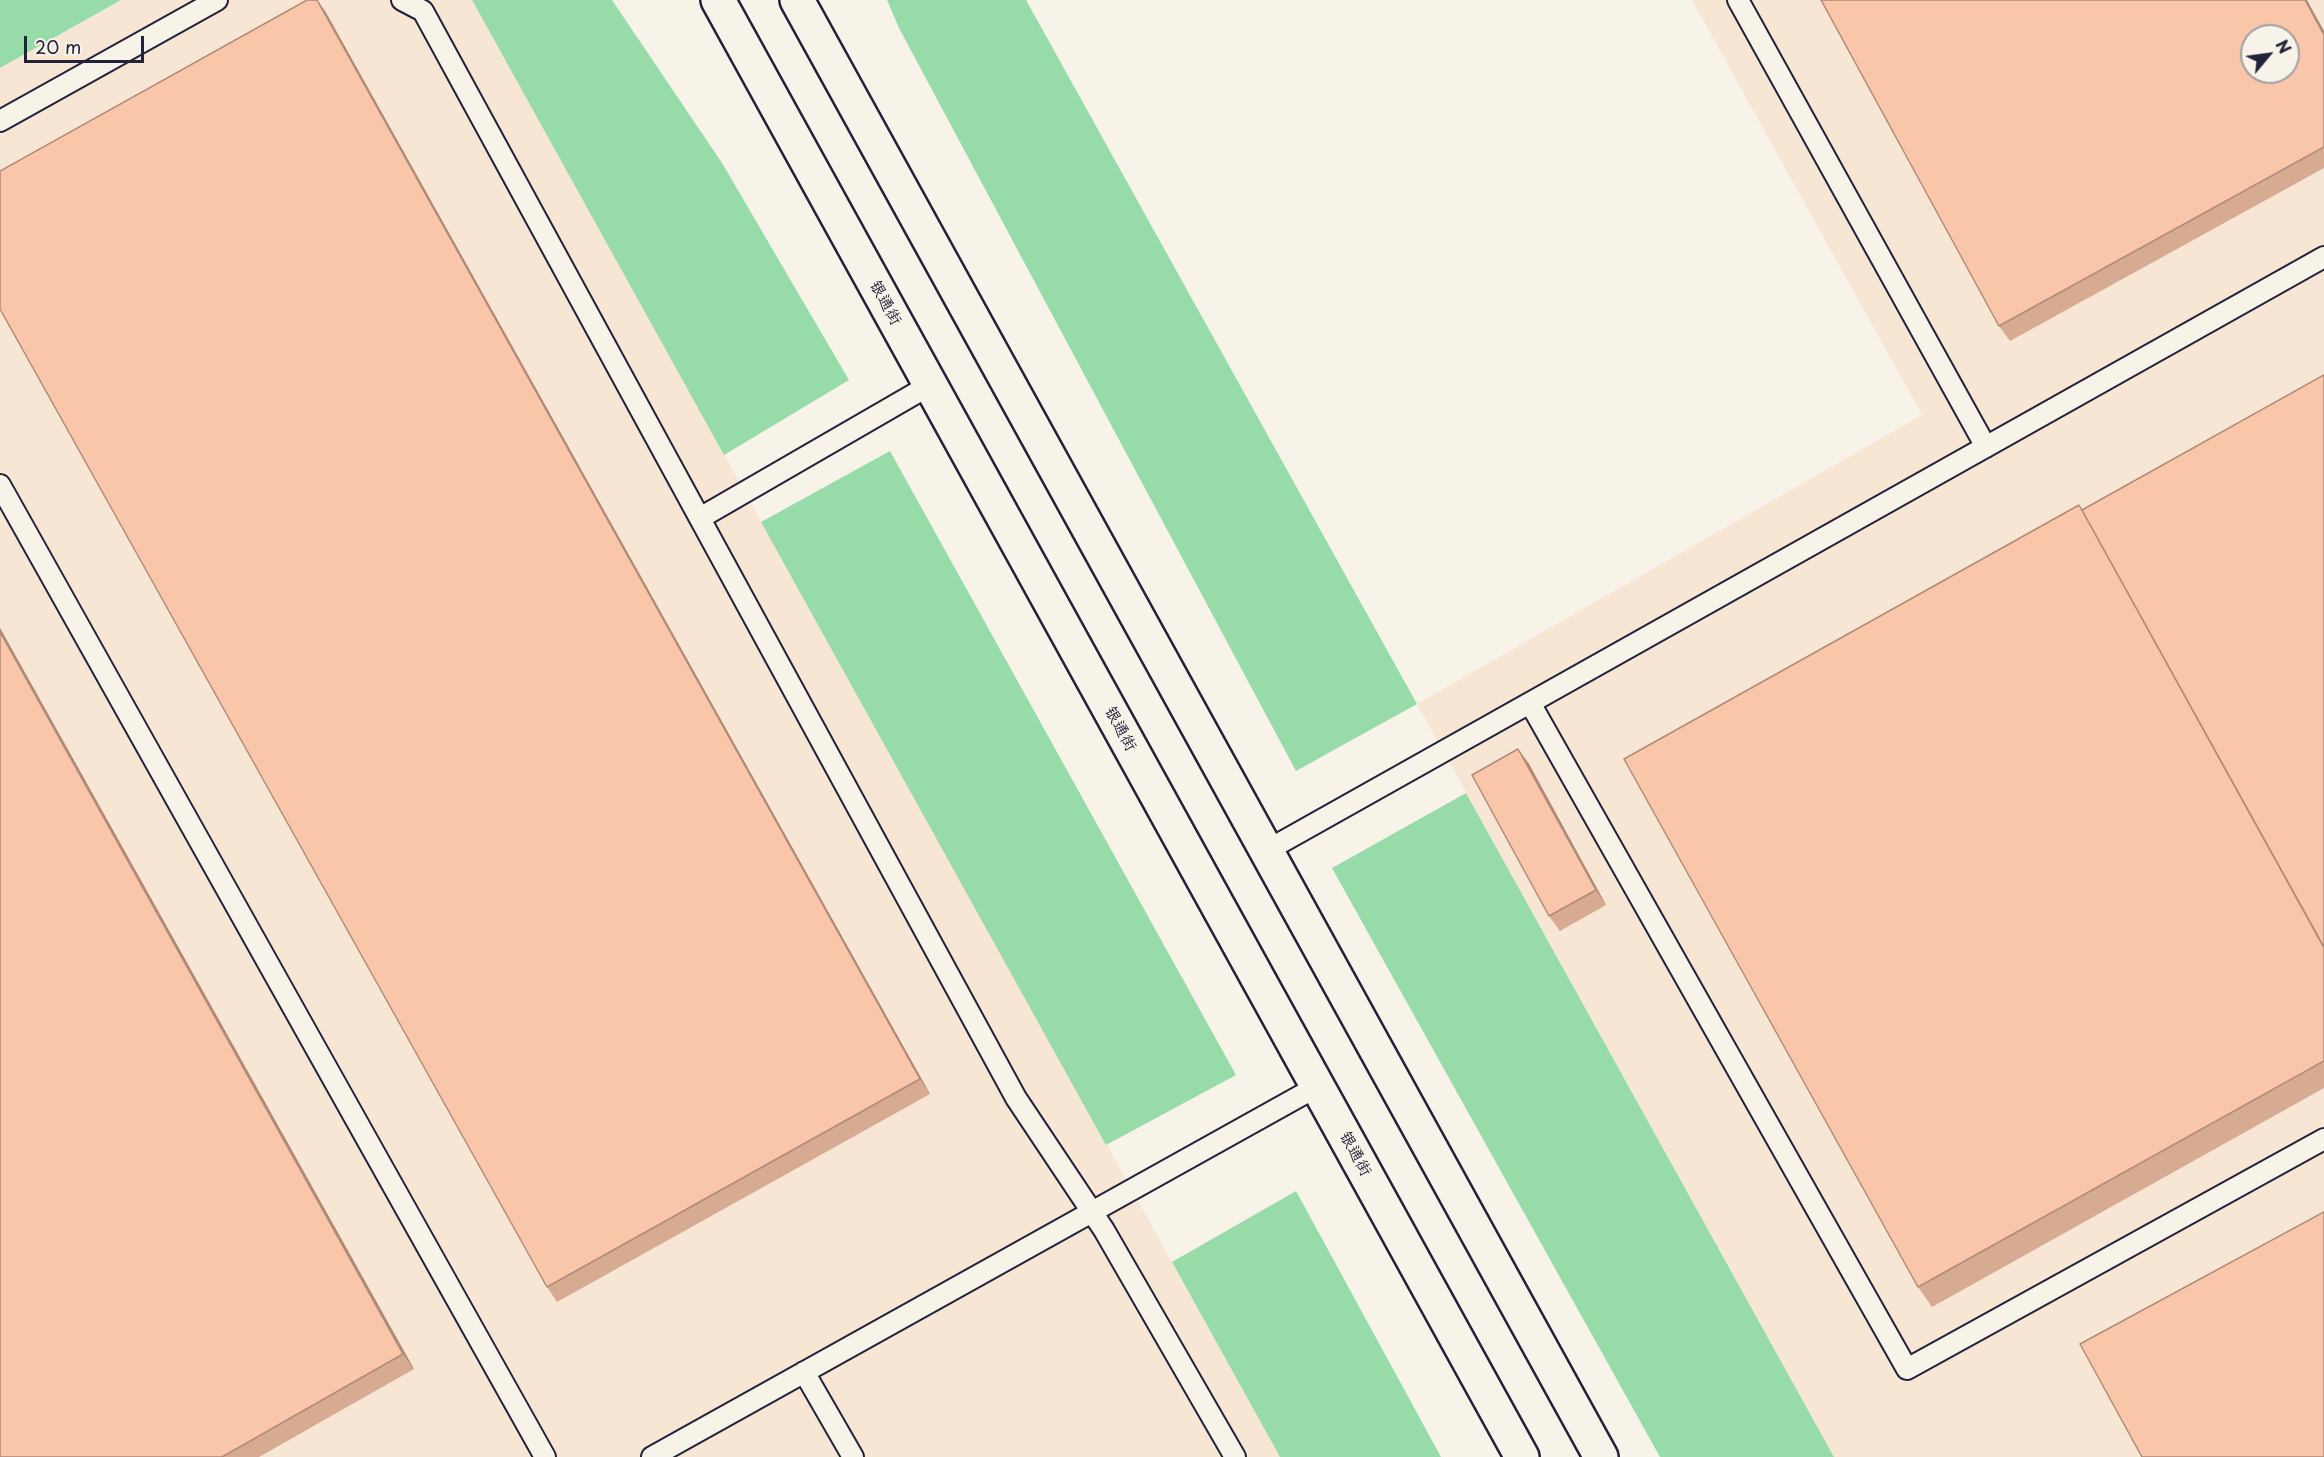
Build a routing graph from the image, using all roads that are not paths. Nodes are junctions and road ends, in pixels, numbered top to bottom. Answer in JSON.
{"nodes":[{"id":1,"x":217,"y":0,"type":"edge"},
{"id":2,"x":402,"y":0,"type":"edge"},
{"id":3,"x":718,"y":0,"type":"edge"},
{"id":4,"x":797,"y":0,"type":"edge"},
{"id":5,"x":1738,"y":0,"type":"edge"},
{"id":6,"x":0,"y":121,"type":"edge"},
{"id":7,"x":2324,"y":257,"type":"edge"},
{"id":8,"x":930,"y":385,"type":"junction"},
{"id":9,"x":1986,"y":447,"type":"junction"},
{"id":10,"x":0,"y":485,"type":"edge"},
{"id":11,"x":700,"y":518,"type":"junction"},
{"id":12,"x":1530,"y":703,"type":"junction"},
{"id":13,"x":1266,"y":851,"type":"junction"},
{"id":14,"x":1317,"y":1086,"type":"junction"},
{"id":15,"x":2324,"y":1139,"type":"edge"},
{"id":16,"x":1092,"y":1212,"type":"junction"},
{"id":17,"x":804,"y":1372,"type":"junction"},
{"id":18,"x":545,"y":1457,"type":"edge"},
{"id":19,"x":652,"y":1457,"type":"edge"},
{"id":20,"x":853,"y":1457,"type":"edge"},
{"id":21,"x":1235,"y":1457,"type":"edge"},
{"id":22,"x":1522,"y":1457,"type":"edge"},
{"id":23,"x":1601,"y":1457,"type":"edge"}],
"edges":[{"from":1,"to":6,"type":"lane"},
{"from":2,"to":11,"type":"lane"},
{"from":3,"to":8,"type":"street","name":"银通街"},
{"from":4,"to":13,"type":"street"},
{"from":5,"to":9,"type":"lane"},
{"from":7,"to":9,"type":"lane"},
{"from":8,"to":11,"type":"lane"},
{"from":8,"to":14,"type":"street","name":"银通街"},
{"from":9,"to":12,"type":"lane"},
{"from":10,"to":18,"type":"lane"},
{"from":11,"to":16,"type":"lane"},
{"from":12,"to":13,"type":"lane"},
{"from":12,"to":15,"type":"lane"},
{"from":13,"to":23,"type":"street"},
{"from":14,"to":16,"type":"lane"},
{"from":14,"to":22,"type":"street","name":"银通街"},
{"from":16,"to":17,"type":"lane"},
{"from":16,"to":21,"type":"lane"},
{"from":17,"to":19,"type":"lane"},
{"from":17,"to":20,"type":"lane"}]}
